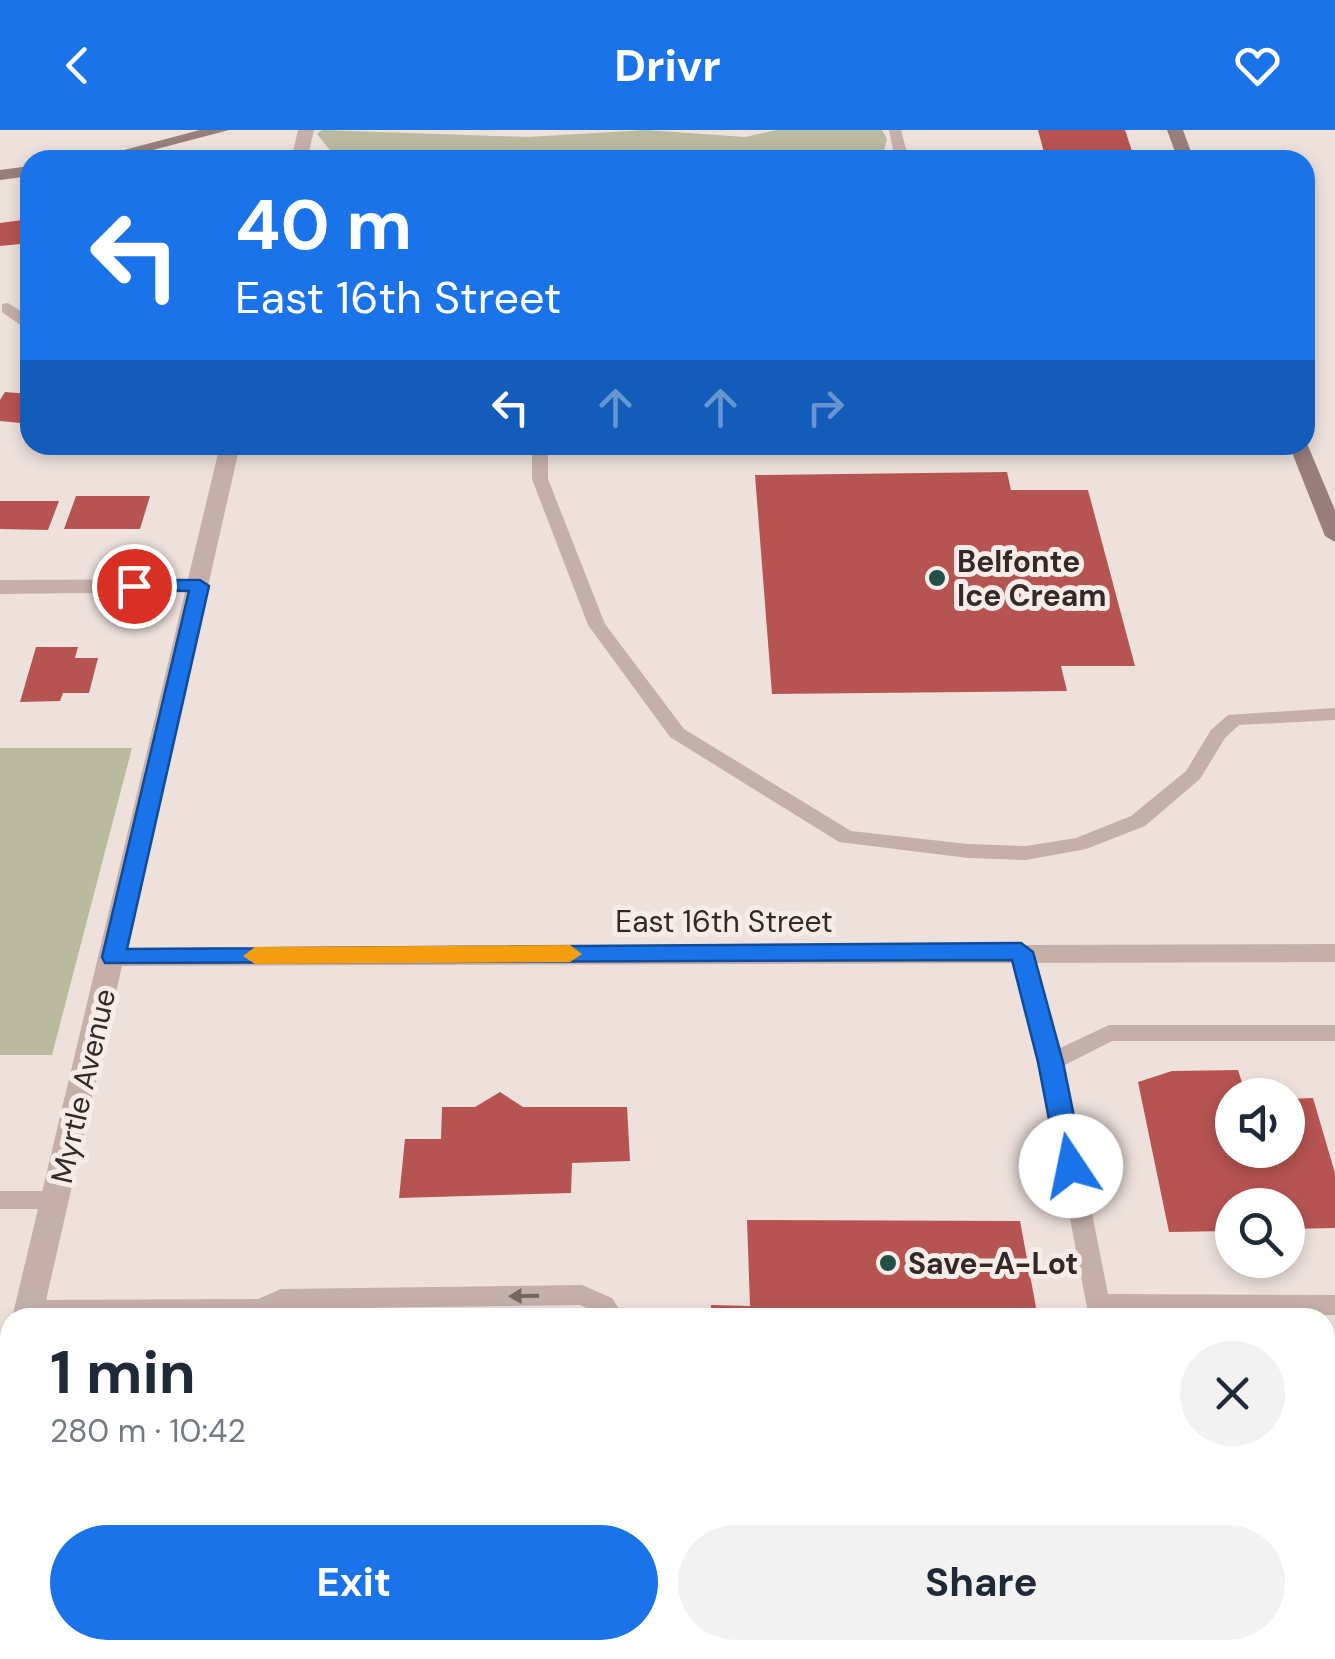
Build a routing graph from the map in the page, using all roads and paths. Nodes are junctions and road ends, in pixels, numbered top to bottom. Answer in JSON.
{"nodes":[{"id":1,"x":221,"y":130,"type":"edge"},
{"id":2,"x":136,"y":150,"type":"edge"},
{"id":3,"x":8,"y":308,"type":"dead end"},
{"id":4,"x":20,"y":318,"type":"edge"},
{"id":5,"x":228,"y":455,"type":"edge"},
{"id":6,"x":540,"y":455,"type":"edge"},
{"id":7,"x":1303,"y":455,"type":"edge"},
{"id":8,"x":1335,"y":536,"type":"edge"},
{"id":9,"x":200,"y":586,"type":"junction"},
{"id":10,"x":0,"y":588,"type":"edge"},
{"id":11,"x":1335,"y":714,"type":"edge"},
{"id":12,"x":1021,"y":952,"type":"junction"},
{"id":13,"x":1335,"y":953,"type":"edge"},
{"id":14,"x":114,"y":957,"type":"junction"},
{"id":15,"x":1335,"y":1033,"type":"edge"},
{"id":16,"x":1051,"y":1062,"type":"junction"},
{"id":17,"x":0,"y":1200,"type":"edge"},
{"id":18,"x":56,"y":1200,"type":"junction"},
{"id":19,"x":1335,"y":1305,"type":"edge"},
{"id":20,"x":29,"y":1308,"type":"edge"},
{"id":21,"x":266,"y":1308,"type":"edge"},
{"id":22,"x":607,"y":1308,"type":"edge"},
{"id":23,"x":1098,"y":1308,"type":"edge"},
{"id":24,"x":1217,"y":1308,"type":"edge"}],
"edges":[{"from":1,"to":2,"type":"main road"},
{"from":3,"to":4,"type":"street"},
{"from":5,"to":9,"type":"street","name":"Myrtle Avenue"},
{"from":6,"to":11,"type":"lane"},
{"from":7,"to":8,"type":"main road"},
{"from":9,"to":10,"type":"street"},
{"from":9,"to":14,"type":"street","name":"Myrtle Avenue"},
{"from":12,"to":13,"type":"street","name":"East 16th Street"},
{"from":12,"to":14,"type":"street","name":"East 16th Street"},
{"from":12,"to":16,"type":"lane"},
{"from":14,"to":18,"type":"street","name":"Myrtle Avenue"},
{"from":15,"to":16,"type":"lane"},
{"from":16,"to":23,"type":"lane"},
{"from":17,"to":18,"type":"lane"},
{"from":18,"to":20,"type":"street","name":"Myrtle Avenue"},
{"from":19,"to":24,"type":"lane"},
{"from":22,"to":21,"type":"lane","one_way":true}]}
